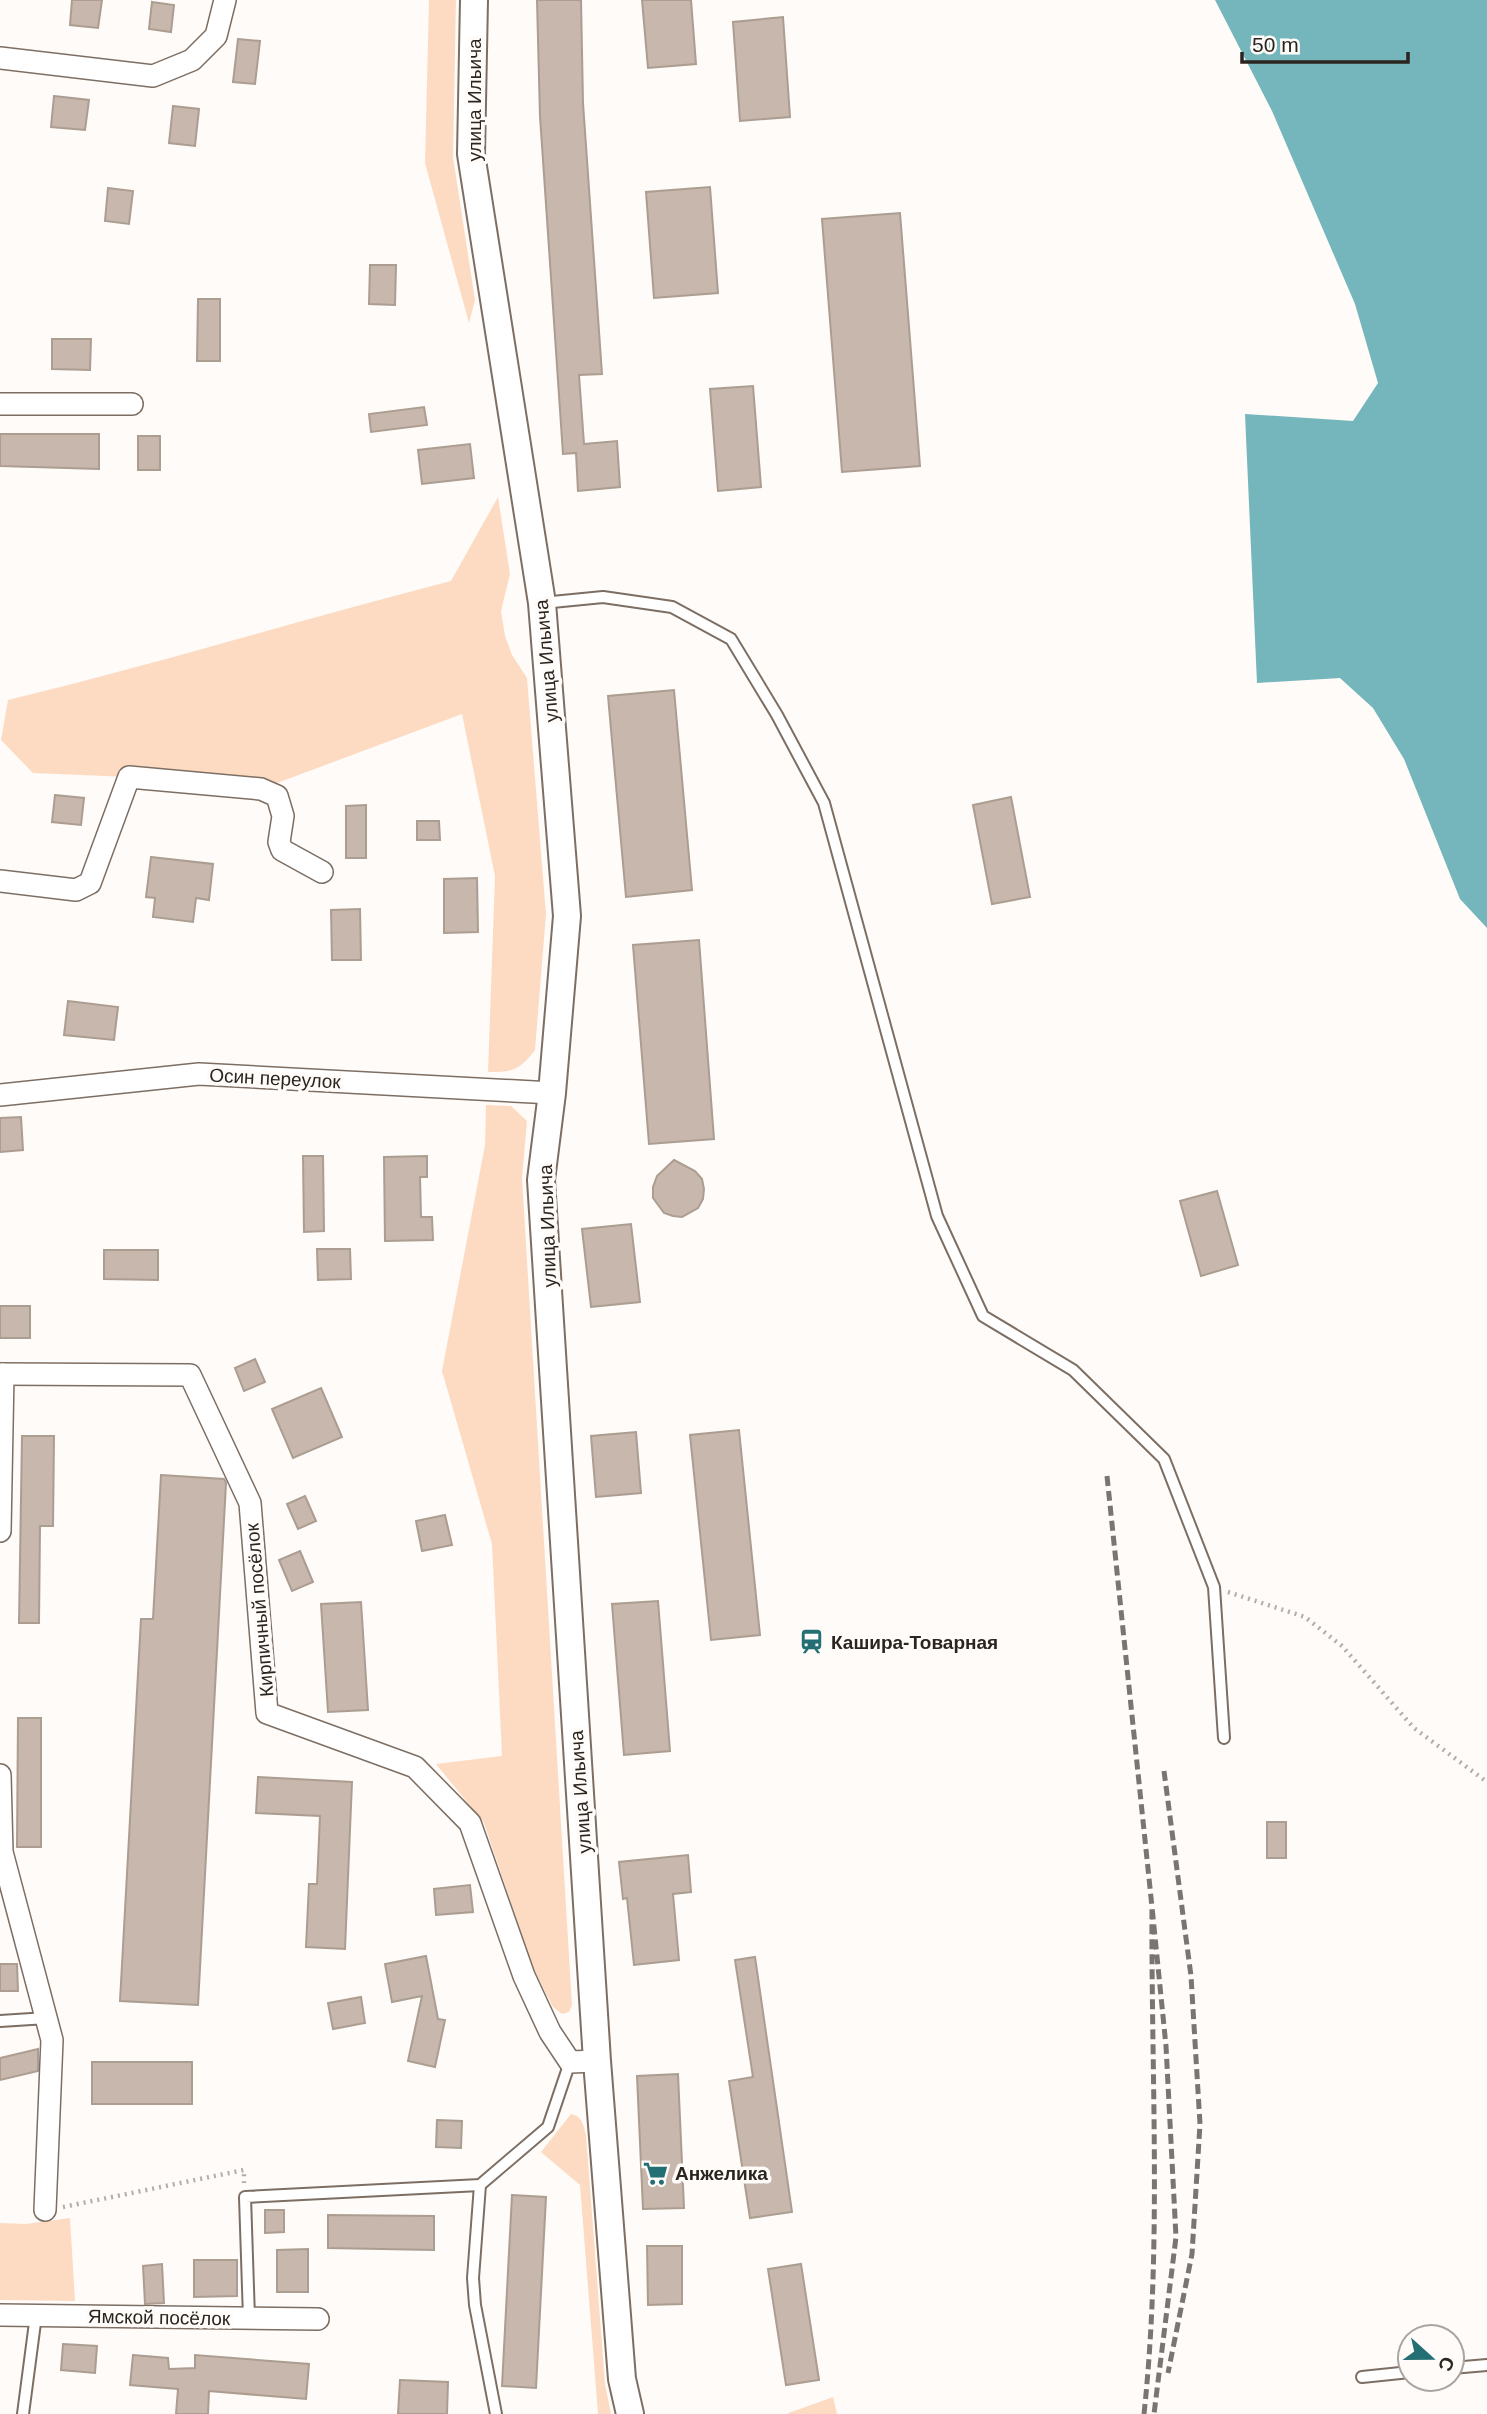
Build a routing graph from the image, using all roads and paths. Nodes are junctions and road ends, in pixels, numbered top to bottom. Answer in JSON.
{"nodes":[{"id":1,"x":225,"y":0,"type":"edge"},
{"id":2,"x":474,"y":0,"type":"edge"},
{"id":3,"x":0,"y":58,"type":"edge"},
{"id":4,"x":0,"y":404,"type":"edge"},
{"id":5,"x":132,"y":404,"type":"dead end"},
{"id":6,"x":542,"y":603,"type":"junction"},
{"id":7,"x":322,"y":872,"type":"dead end"},
{"id":8,"x":0,"y":881,"type":"edge"},
{"id":9,"x":552,"y":1093,"type":"junction"},
{"id":10,"x":0,"y":1095,"type":"edge"},
{"id":11,"x":2,"y":1374,"type":"edge"},
{"id":12,"x":0,"y":1531,"type":"edge"},
{"id":13,"x":1214,"y":1587,"type":"junction"},
{"id":14,"x":1224,"y":1738,"type":"dead end"},
{"id":15,"x":0,"y":1775,"type":"edge"},
{"id":16,"x":1487,"y":1782,"type":"edge"},
{"id":17,"x":47,"y":2018,"type":"junction"},
{"id":18,"x":0,"y":2021,"type":"edge"},
{"id":19,"x":597,"y":2061,"type":"junction"},
{"id":20,"x":570,"y":2062,"type":"junction"},
{"id":21,"x":480,"y":2185,"type":"junction"},
{"id":22,"x":245,"y":2197,"type":"junction"},
{"id":23,"x":46,"y":2210,"type":"joint"},
{"id":24,"x":0,"y":2315,"type":"edge"},
{"id":25,"x":36,"y":2315,"type":"junction"},
{"id":26,"x":249,"y":2318,"type":"junction"},
{"id":27,"x":318,"y":2319,"type":"dead end"},
{"id":28,"x":1487,"y":2365,"type":"edge"},
{"id":29,"x":1466,"y":2367,"type":"edge"},
{"id":30,"x":1396,"y":2373,"type":"edge"},
{"id":31,"x":1362,"y":2377,"type":"dead end"},
{"id":32,"x":23,"y":2414,"type":"edge"},
{"id":33,"x":496,"y":2414,"type":"edge"},
{"id":34,"x":630,"y":2414,"type":"edge"}],
"edges":[{"from":1,"to":3,"type":"street"},
{"from":2,"to":6,"type":"street","name":"улица Ильича"},
{"from":4,"to":5,"type":"street"},
{"from":6,"to":9,"type":"street","name":"улица Ильича"},
{"from":6,"to":13,"type":"lane"},
{"from":7,"to":8,"type":"street"},
{"from":9,"to":10,"type":"street","name":"Осин переулок"},
{"from":9,"to":19,"type":"street","name":"улица Ильича"},
{"from":11,"to":12,"type":"street"},
{"from":11,"to":20,"type":"street","name":"Кирпичный посёлок"},
{"from":13,"to":14,"type":"lane"},
{"from":13,"to":16,"type":"path"},
{"from":15,"to":17,"type":"street"},
{"from":17,"to":18,"type":"lane"},
{"from":17,"to":23,"type":"street"},
{"from":19,"to":20,"type":"street"},
{"from":19,"to":34,"type":"street","name":"улица Ильича"},
{"from":20,"to":21,"type":"lane"},
{"from":21,"to":22,"type":"lane"},
{"from":21,"to":33,"type":"lane"},
{"from":22,"to":23,"type":"path"},
{"from":22,"to":26,"type":"lane"},
{"from":24,"to":25,"type":"street","name":"Ямской посёлок"},
{"from":25,"to":26,"type":"street","name":"Ямской посёлок"},
{"from":25,"to":32,"type":"lane"},
{"from":26,"to":27,"type":"street","name":"Ямской посёлок"},
{"from":28,"to":29,"type":"lane"},
{"from":30,"to":31,"type":"lane"}]}
